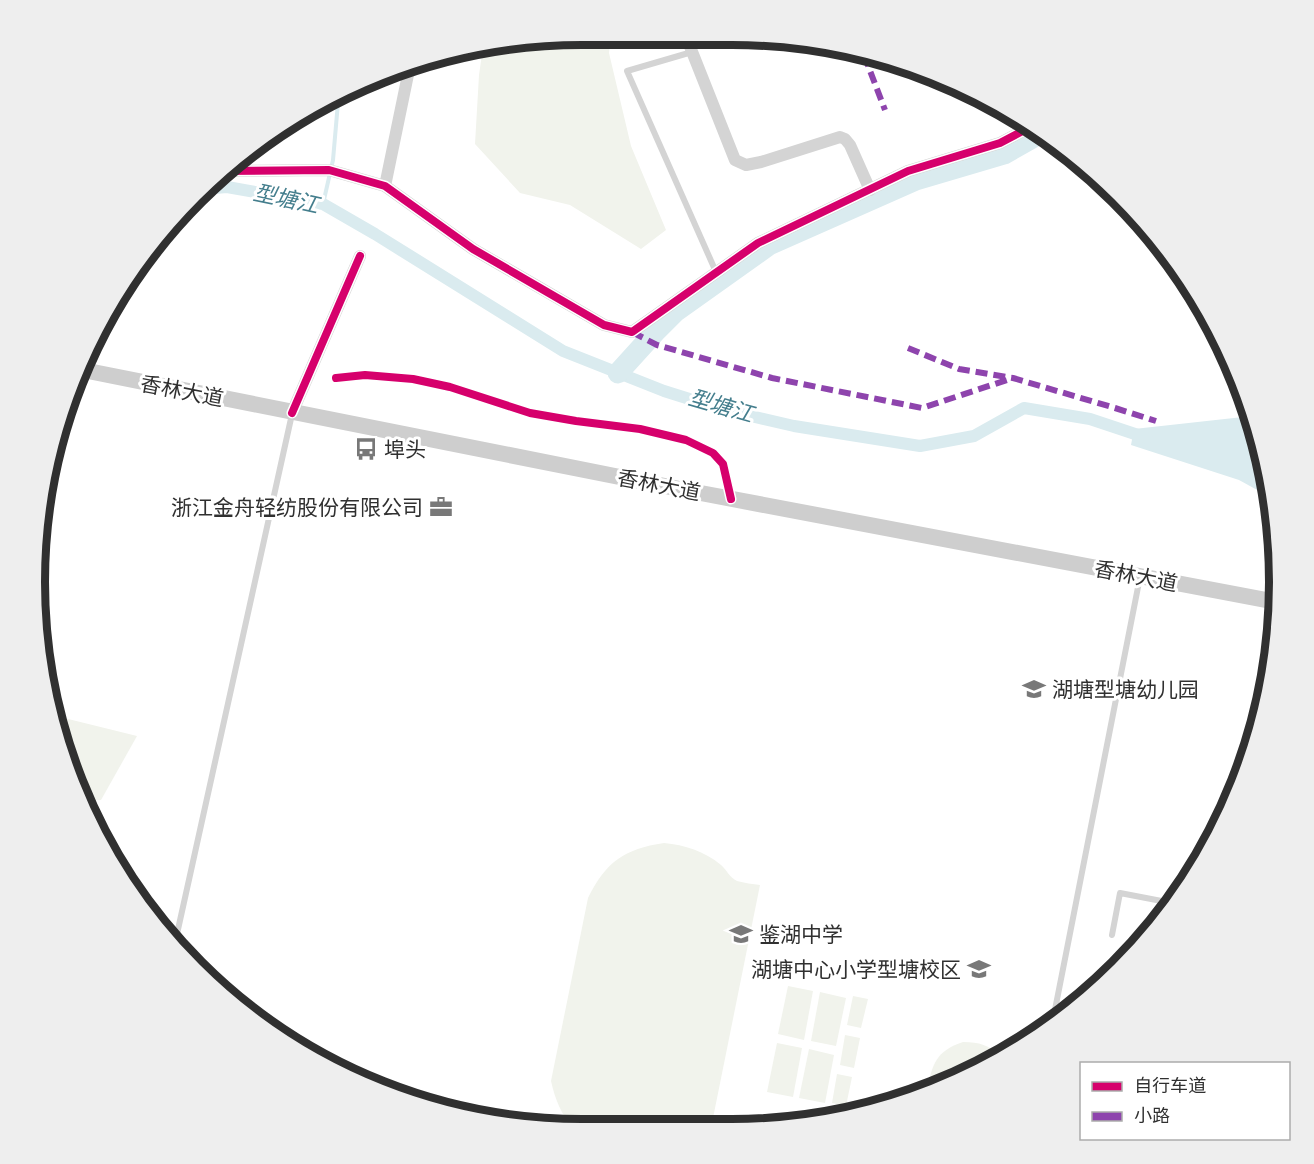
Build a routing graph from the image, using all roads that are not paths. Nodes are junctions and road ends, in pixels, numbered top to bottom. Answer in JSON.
{"nodes":[{"id":1,"x":689,"y":45,"type":"edge"},
{"id":2,"x":692,"y":52,"type":"junction"},
{"id":3,"x":408,"y":73,"type":"edge"},
{"id":4,"x":1022,"y":131,"type":"edge"},
{"id":5,"x":237,"y":171,"type":"edge"},
{"id":6,"x":385,"y":186,"type":"junction"},
{"id":7,"x":870,"y":190,"type":"junction"},
{"id":8,"x":360,"y":256,"type":"dead end"},
{"id":9,"x":716,"y":273,"type":"junction"},
{"id":10,"x":88,"y":371,"type":"edge"},
{"id":11,"x":292,"y":413,"type":"junction"},
{"id":12,"x":1141,"y":577,"type":"junction"},
{"id":13,"x":1268,"y":601,"type":"edge"},
{"id":14,"x":1163,"y":901,"type":"edge"},
{"id":15,"x":177,"y":935,"type":"edge"},
{"id":16,"x":1112,"y":935,"type":"dead end"},
{"id":17,"x":1055,"y":1011,"type":"edge"}],
"edges":[{"from":1,"to":2,"type":"street"},
{"from":2,"to":7,"type":"street"},
{"from":2,"to":9,"type":"lane"},
{"from":3,"to":6,"type":"street"},
{"from":4,"to":7,"type":"street"},
{"from":5,"to":6,"type":"street"},
{"from":6,"to":9,"type":"street"},
{"from":7,"to":9,"type":"street"},
{"from":8,"to":11,"type":"street"},
{"from":10,"to":11,"type":"main road","name":"香林大道"},
{"from":11,"to":12,"type":"main road","name":"香林大道"},
{"from":11,"to":15,"type":"lane"},
{"from":12,"to":13,"type":"main road","name":"香林大道"},
{"from":12,"to":17,"type":"lane"},
{"from":14,"to":16,"type":"lane"}]}
